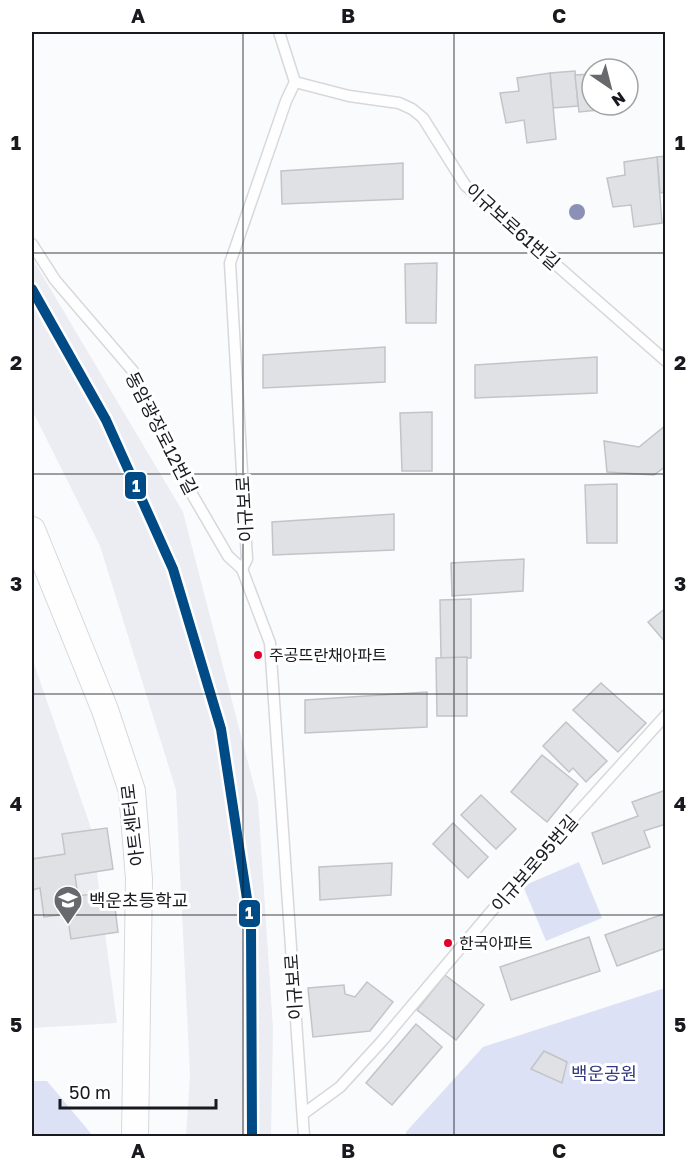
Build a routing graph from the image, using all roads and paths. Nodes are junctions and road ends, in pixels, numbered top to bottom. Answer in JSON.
{"nodes":[{"id":1,"x":279,"y":32,"type":"edge"},
{"id":2,"x":296,"y":82,"type":"junction"},
{"id":3,"x":32,"y":243,"type":"edge"},
{"id":4,"x":666,"y":361,"type":"edge"},
{"id":5,"x":32,"y":530,"type":"edge"},
{"id":6,"x":242,"y":569,"type":"junction"},
{"id":7,"x":666,"y":715,"type":"edge"},
{"id":8,"x":303,"y":1114,"type":"junction"},
{"id":9,"x":135,"y":1137,"type":"edge"},
{"id":10,"x":304,"y":1137,"type":"edge"}],
"edges":[{"from":1,"to":2,"type":"lane"},
{"from":2,"to":4,"type":"lane","name":"이규보로61번길"},
{"from":2,"to":6,"type":"lane","name":"이규보로"},
{"from":3,"to":6,"type":"lane","name":"동암광장로12번길"},
{"from":5,"to":9,"type":"street","name":"아트센터로"},
{"from":6,"to":8,"type":"lane","name":"이규보로"},
{"from":7,"to":8,"type":"lane","name":"이규보로95번길"},
{"from":8,"to":10,"type":"lane","name":"이규보로"}]}
